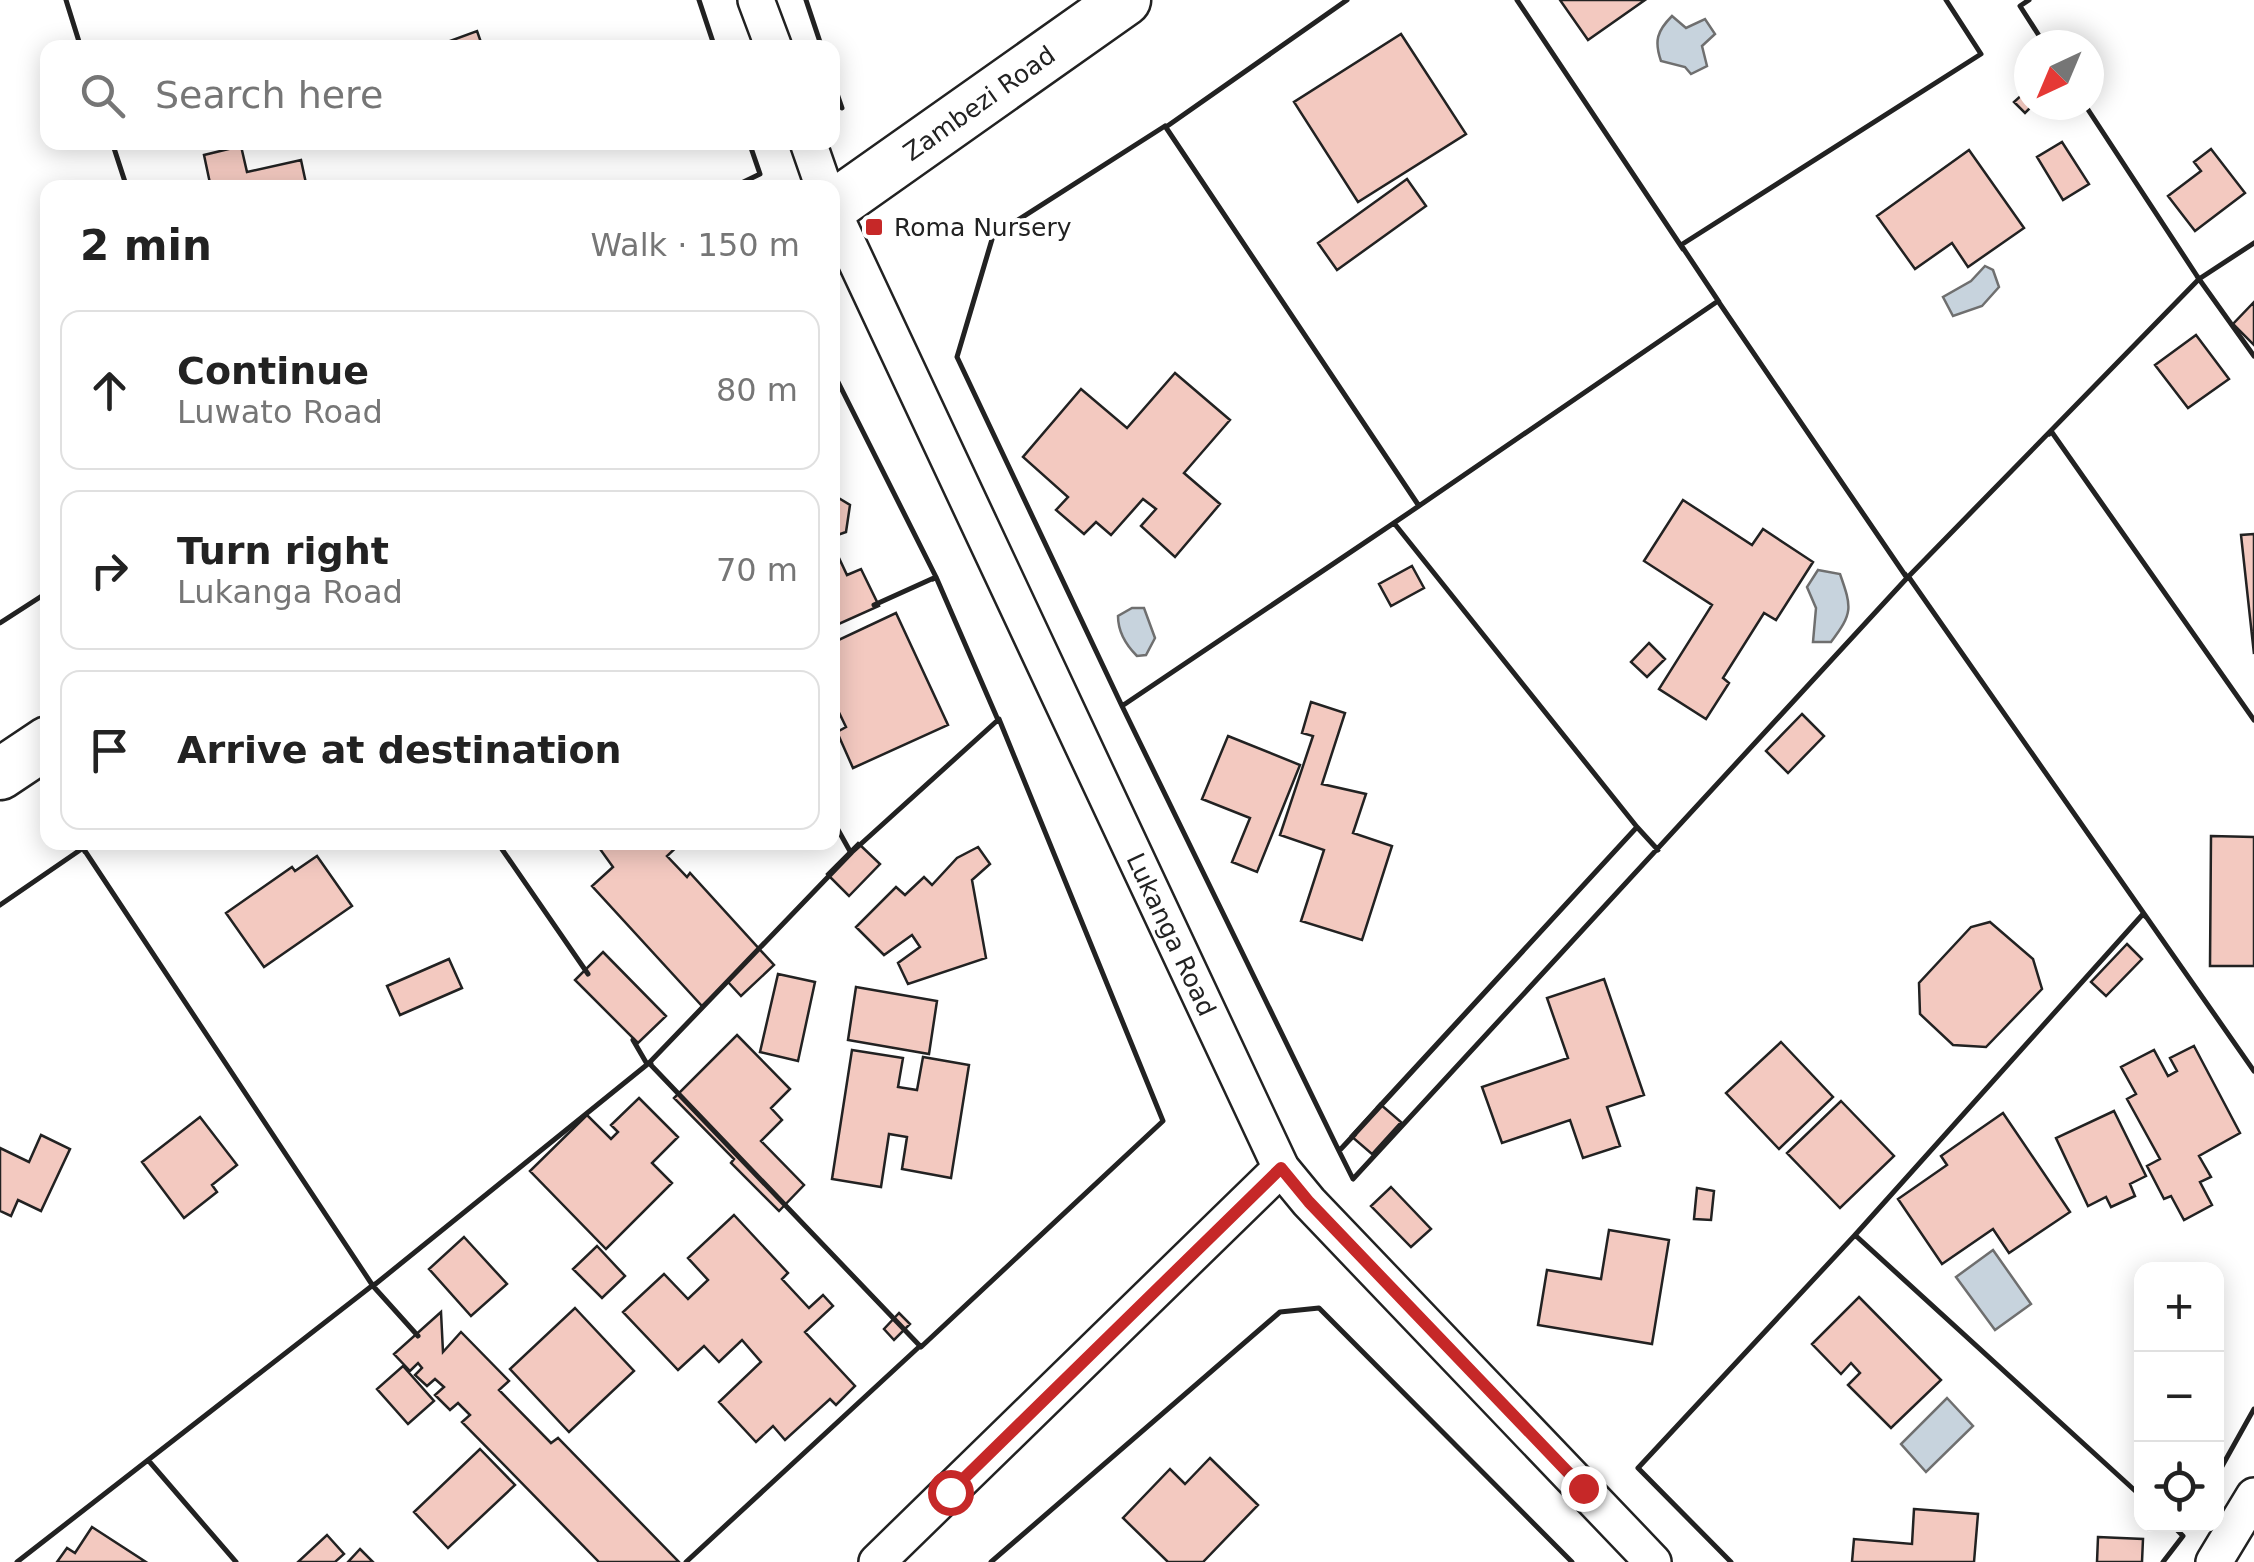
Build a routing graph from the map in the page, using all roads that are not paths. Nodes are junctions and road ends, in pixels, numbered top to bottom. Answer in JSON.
{"nodes":[{"id":1,"x":756,"y":0,"type":"edge"},
{"id":2,"x":1126,"y":0,"type":"edge"},
{"id":3,"x":771,"y":40,"type":"edge"},
{"id":4,"x":811,"y":150,"type":"edge"},
{"id":5,"x":821,"y":180,"type":"edge"},
{"id":6,"x":840,"y":203,"type":"edge"},
{"id":7,"x":840,"y":226,"type":"edge"},
{"id":8,"x":40,"y":747,"type":"edge"},
{"id":9,"x":0,"y":774,"type":"edge"},
{"id":10,"x":1281,"y":1168,"type":"junction"},
{"id":11,"x":2254,"y":1496,"type":"edge"},
{"id":12,"x":877,"y":1562,"type":"edge"},
{"id":13,"x":1653,"y":1562,"type":"edge"},
{"id":14,"x":2214,"y":1562,"type":"edge"}],
"edges":[{"from":1,"to":3,"type":"street"},
{"from":2,"to":6,"type":"main road","name":"Zambezi Road"},
{"from":4,"to":5,"type":"street"},
{"from":7,"to":10,"type":"street","name":"Lukanga Road"},
{"from":8,"to":9,"type":"main road"},
{"from":10,"to":12,"type":"street"},
{"from":10,"to":13,"type":"street","name":"Lukanga Road"},
{"from":11,"to":14,"type":"street"}]}
